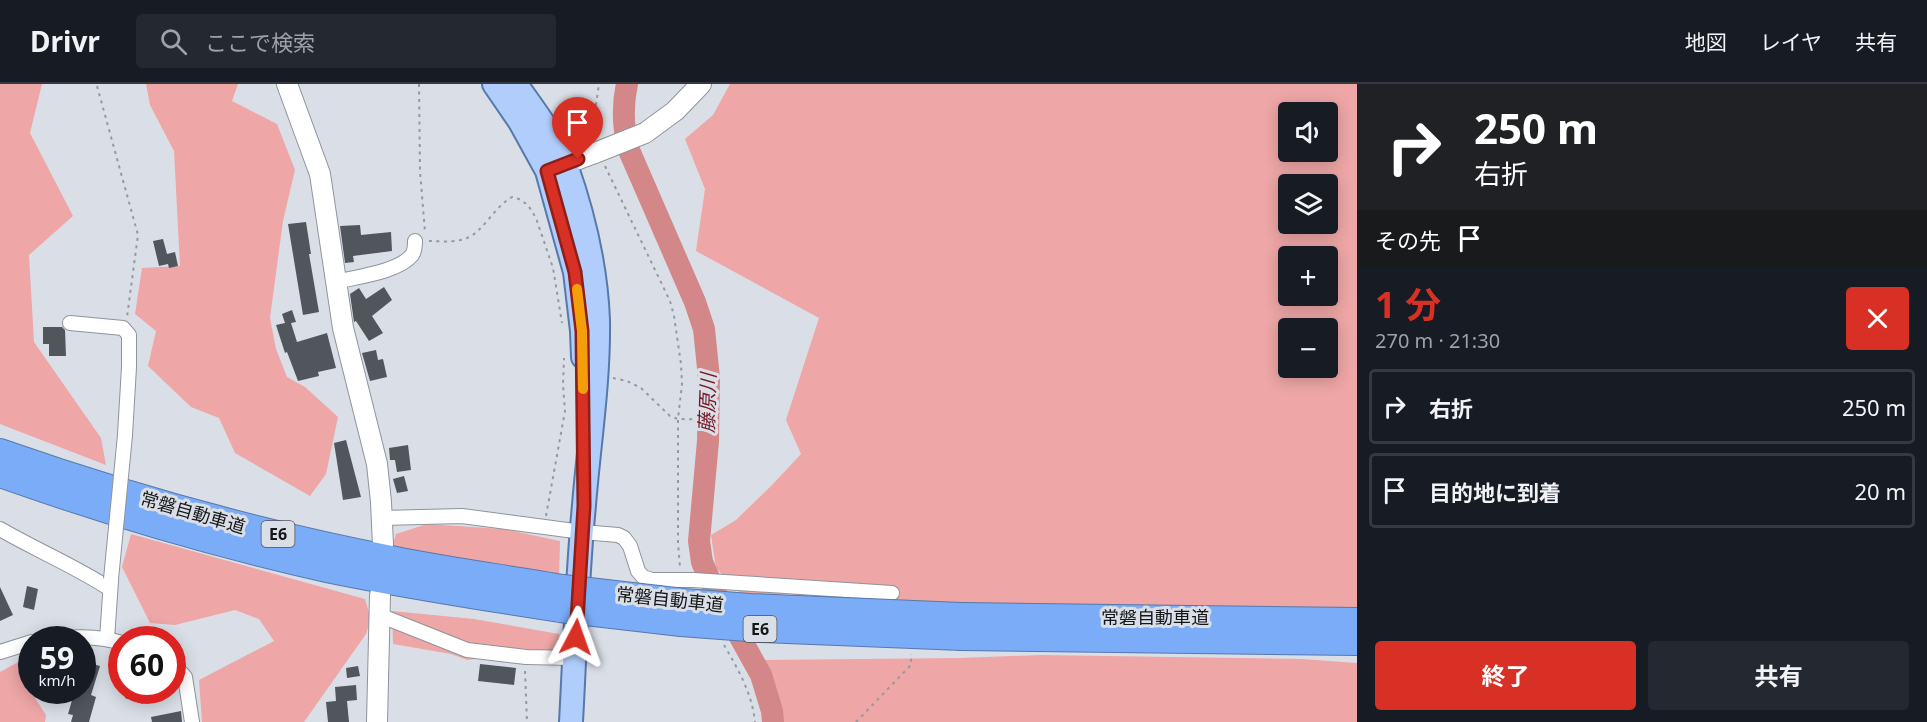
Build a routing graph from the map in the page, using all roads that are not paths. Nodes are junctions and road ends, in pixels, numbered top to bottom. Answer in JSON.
{"nodes":[{"id":1,"x":287,"y":84,"type":"edge"},
{"id":2,"x":494,"y":84,"type":"edge"},
{"id":3,"x":516,"y":84,"type":"edge"},
{"id":4,"x":701,"y":84,"type":"edge"},
{"id":5,"x":556,"y":167,"type":"junction"},
{"id":6,"x":416,"y":241,"type":"dead end"},
{"id":7,"x":335,"y":282,"type":"junction"},
{"id":8,"x":70,"y":323,"type":"dead end"},
{"id":9,"x":0,"y":452,"type":"edge"},
{"id":10,"x":0,"y":474,"type":"edge"},
{"id":11,"x":584,"y":506,"type":"junction"},
{"id":12,"x":382,"y":518,"type":"junction"},
{"id":13,"x":0,"y":529,"type":"edge"},
{"id":14,"x":582,"y":532,"type":"junction"},
{"id":15,"x":383,"y":545,"type":"dead end"},
{"id":16,"x":110,"y":584,"type":"junction"},
{"id":17,"x":892,"y":593,"type":"dead end"},
{"id":18,"x":380,"y":595,"type":"dead end"},
{"id":19,"x":561,"y":598,"type":"junction"},
{"id":20,"x":379,"y":615,"type":"junction"},
{"id":21,"x":1357,"y":621,"type":"edge"},
{"id":22,"x":961,"y":627,"type":"junction"},
{"id":23,"x":96,"y":638,"type":"edge"},
{"id":24,"x":107,"y":639,"type":"joint"},
{"id":25,"x":1357,"y":642,"type":"edge"},
{"id":26,"x":18,"y":646,"type":"edge"},
{"id":27,"x":0,"y":652,"type":"edge"},
{"id":28,"x":574,"y":658,"type":"junction"},
{"id":29,"x":186,"y":683,"type":"edge"},
{"id":30,"x":192,"y":722,"type":"edge"},
{"id":31,"x":377,"y":722,"type":"edge"},
{"id":32,"x":571,"y":722,"type":"edge"}],
"edges":[{"from":1,"to":7,"type":"street"},
{"from":2,"to":5,"type":"main road"},
{"from":3,"to":5,"type":"main road"},
{"from":4,"to":5,"type":"street","bridge":true},
{"from":5,"to":11,"type":"main road"},
{"from":5,"to":11,"type":"main road"},
{"from":6,"to":7,"type":"street"},
{"from":7,"to":12,"type":"street"},
{"from":8,"to":16,"type":"street","bridge":true},
{"from":9,"to":19,"type":"highway","name":"常磐自動車道","number":"E6"},
{"from":10,"to":19,"type":"highway","name":"常磐自動車道","number":"E6"},
{"from":11,"to":14,"type":"main road"},
{"from":12,"to":14,"type":"street"},
{"from":12,"to":15,"type":"street"},
{"from":13,"to":16,"type":"street"},
{"from":14,"to":17,"type":"street"},
{"from":14,"to":28,"type":"main road"},
{"from":16,"to":24,"type":"street"},
{"from":18,"to":20,"type":"street"},
{"from":19,"to":22,"type":"highway","name":"常磐自動車道","number":"E6","bridge":true},
{"from":20,"to":28,"type":"street"},
{"from":20,"to":31,"type":"street"},
{"from":21,"to":22,"type":"highway","name":"常磐自動車道","number":"E6"},
{"from":22,"to":25,"type":"highway","name":"常磐自動車道","number":"E6"},
{"from":23,"to":24,"type":"street"},
{"from":26,"to":27,"type":"street"},
{"from":28,"to":32,"type":"main road"},
{"from":29,"to":30,"type":"street"}]}
